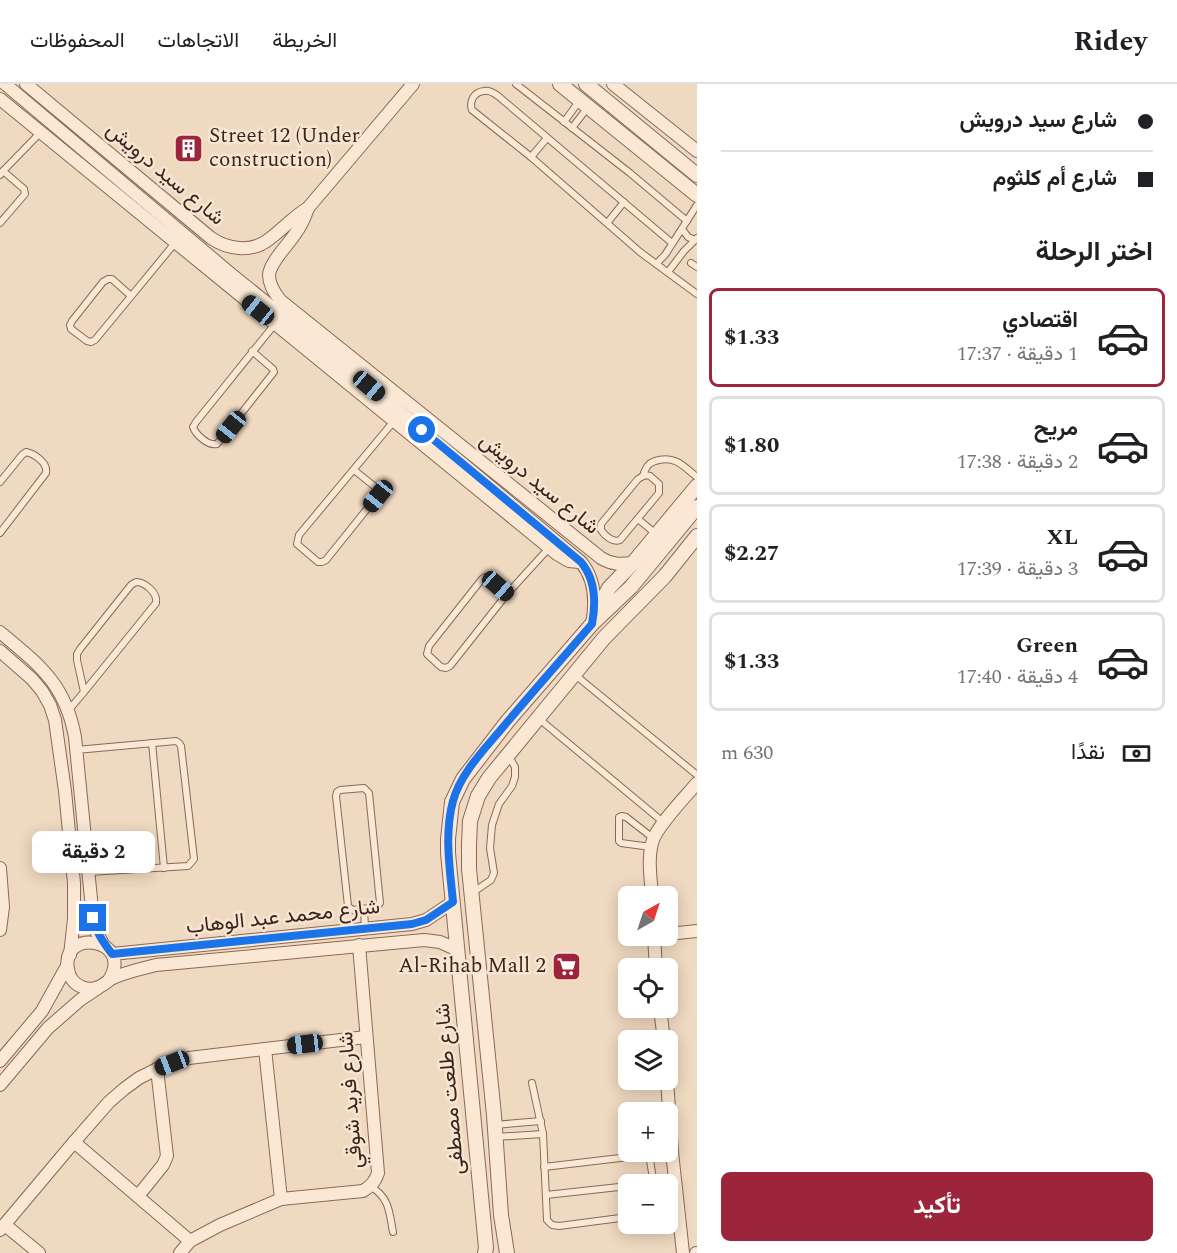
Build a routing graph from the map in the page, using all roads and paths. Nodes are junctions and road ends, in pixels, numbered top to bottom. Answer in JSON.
{"nodes":[{"id":1,"x":26,"y":84,"type":"edge"},
{"id":2,"x":413,"y":84,"type":"edge"},
{"id":3,"x":516,"y":84,"type":"edge"},
{"id":4,"x":560,"y":84,"type":"edge"},
{"id":5,"x":585,"y":84,"type":"edge"},
{"id":6,"x":613,"y":84,"type":"edge"},
{"id":7,"x":12,"y":86,"type":"edge"},
{"id":8,"x":0,"y":99,"type":"edge"},
{"id":9,"x":584,"y":103,"type":"junction"},
{"id":10,"x":50,"y":121,"type":"junction"},
{"id":11,"x":564,"y":122,"type":"junction"},
{"id":12,"x":572,"y":128,"type":"junction"},
{"id":13,"x":40,"y":132,"type":"junction"},
{"id":14,"x":548,"y":138,"type":"junction"},
{"id":15,"x":697,"y":151,"type":"edge"},
{"id":16,"x":531,"y":157,"type":"junction"},
{"id":17,"x":2,"y":173,"type":"edge"},
{"id":18,"x":697,"y":175,"type":"edge"},
{"id":19,"x":124,"y":193,"type":"junction"},
{"id":20,"x":697,"y":195,"type":"edge"},
{"id":21,"x":624,"y":202,"type":"junction"},
{"id":22,"x":697,"y":205,"type":"edge"},
{"id":23,"x":308,"y":208,"type":"junction"},
{"id":24,"x":687,"y":221,"type":"junction"},
{"id":25,"x":608,"y":222,"type":"junction"},
{"id":26,"x":0,"y":224,"type":"edge"},
{"id":27,"x":682,"y":230,"type":"junction"},
{"id":28,"x":696,"y":239,"type":"edge"},
{"id":29,"x":175,"y":243,"type":"junction"},
{"id":30,"x":672,"y":243,"type":"junction"},
{"id":31,"x":656,"y":264,"type":"junction"},
{"id":32,"x":668,"y":272,"type":"junction"},
{"id":33,"x":228,"y":279,"type":"junction"},
{"id":34,"x":697,"y":294,"type":"edge"},
{"id":35,"x":131,"y":296,"type":"junction"},
{"id":36,"x":275,"y":324,"type":"junction"},
{"id":37,"x":252,"y":351,"type":"junction"},
{"id":38,"x":348,"y":375,"type":"junction"},
{"id":39,"x":394,"y":421,"type":"junction"},
{"id":40,"x":354,"y":470,"type":"junction"},
{"id":41,"x":643,"y":476,"type":"junction"},
{"id":42,"x":697,"y":477,"type":"edge"},
{"id":43,"x":0,"y":482,"type":"edge"},
{"id":44,"x":697,"y":486,"type":"edge"},
{"id":45,"x":697,"y":507,"type":"edge"},
{"id":46,"x":638,"y":519,"type":"junction"},
{"id":47,"x":0,"y":532,"type":"edge"},
{"id":48,"x":657,"y":535,"type":"junction"},
{"id":49,"x":697,"y":536,"type":"edge"},
{"id":50,"x":550,"y":547,"type":"junction"},
{"id":51,"x":581,"y":562,"type":"junction"},
{"id":52,"x":633,"y":563,"type":"junction"},
{"id":53,"x":507,"y":594,"type":"junction"},
{"id":54,"x":596,"y":620,"type":"junction"},
{"id":55,"x":0,"y":632,"type":"edge"},
{"id":56,"x":0,"y":651,"type":"edge"},
{"id":57,"x":574,"y":674,"type":"junction"},
{"id":58,"x":84,"y":692,"type":"junction"},
{"id":59,"x":68,"y":711,"type":"junction"},
{"id":60,"x":538,"y":718,"type":"junction"},
{"id":61,"x":505,"y":725,"type":"junction"},
{"id":62,"x":521,"y":738,"type":"junction"},
{"id":63,"x":152,"y":743,"type":"junction"},
{"id":64,"x":76,"y":750,"type":"junction"},
{"id":65,"x":508,"y":754,"type":"junction"},
{"id":66,"x":697,"y":775,"type":"edge"},
{"id":67,"x":697,"y":783,"type":"edge"},
{"id":68,"x":664,"y":822,"type":"junction"},
{"id":69,"x":652,"y":842,"type":"junction"},
{"id":70,"x":0,"y":868,"type":"edge"},
{"id":71,"x":164,"y":868,"type":"junction"},
{"id":72,"x":88,"y":872,"type":"junction"},
{"id":73,"x":651,"y":886,"type":"edge"},
{"id":74,"x":471,"y":893,"type":"junction"},
{"id":75,"x":453,"y":902,"type":"junction"},
{"id":76,"x":364,"y":909,"type":"junction"},
{"id":77,"x":365,"y":928,"type":"junction"},
{"id":78,"x":0,"y":930,"type":"edge"},
{"id":79,"x":697,"y":931,"type":"edge"},
{"id":80,"x":678,"y":933,"type":"edge"},
{"id":81,"x":359,"y":945,"type":"junction"},
{"id":82,"x":108,"y":950,"type":"junction"},
{"id":83,"x":458,"y":950,"type":"junction"},
{"id":84,"x":68,"y":960,"type":"junction"},
{"id":85,"x":109,"y":980,"type":"junction"},
{"id":86,"x":98,"y":988,"type":"junction"},
{"id":87,"x":366,"y":1037,"type":"junction"},
{"id":88,"x":265,"y":1049,"type":"junction"},
{"id":89,"x":0,"y":1061,"type":"edge"},
{"id":90,"x":156,"y":1069,"type":"junction"},
{"id":91,"x":532,"y":1083,"type":"dead end"},
{"id":92,"x":0,"y":1085,"type":"edge"},
{"id":93,"x":541,"y":1121,"type":"junction"},
{"id":94,"x":495,"y":1131,"type":"junction"},
{"id":95,"x":543,"y":1134,"type":"junction"},
{"id":96,"x":74,"y":1142,"type":"junction"},
{"id":97,"x":618,"y":1158,"type":"edge"},
{"id":98,"x":544,"y":1167,"type":"junction"},
{"id":99,"x":370,"y":1186,"type":"junction"},
{"id":100,"x":618,"y":1187,"type":"edge"},
{"id":101,"x":546,"y":1195,"type":"junction"},
{"id":102,"x":138,"y":1196,"type":"junction"},
{"id":103,"x":281,"y":1199,"type":"junction"},
{"id":104,"x":618,"y":1218,"type":"edge"},
{"id":105,"x":2,"y":1227,"type":"edge"},
{"id":106,"x":393,"y":1232,"type":"dead end"},
{"id":107,"x":678,"y":1232,"type":"edge"},
{"id":108,"x":190,"y":1241,"type":"junction"},
{"id":109,"x":39,"y":1253,"type":"edge"},
{"id":110,"x":180,"y":1253,"type":"edge"},
{"id":111,"x":485,"y":1253,"type":"edge"},
{"id":112,"x":507,"y":1253,"type":"edge"},
{"id":113,"x":683,"y":1253,"type":"edge"}],
"edges":[{"from":1,"to":23,"type":"street","name":"شارع سيد درويش"},
{"from":2,"to":23,"type":"street"},
{"from":3,"to":11,"type":"lane"},
{"from":4,"to":9,"type":"street"},
{"from":5,"to":18,"type":"street"},
{"from":6,"to":15,"type":"street"},
{"from":7,"to":10,"type":"street","name":"شارع سيد درويش"},
{"from":8,"to":13,"type":"street"},
{"from":9,"to":11,"type":"lane"},
{"from":9,"to":12,"type":"lane"},
{"from":9,"to":20,"type":"street"},
{"from":10,"to":13,"type":"street"},
{"from":10,"to":19,"type":"street","name":"شارع سيد درويش"},
{"from":11,"to":12,"type":"lane"},
{"from":12,"to":24,"type":"lane"},
{"from":13,"to":17,"type":"lane"},
{"from":13,"to":19,"type":"street"},
{"from":14,"to":16,"type":"lane"},
{"from":14,"to":16,"type":"lane"},
{"from":14,"to":21,"type":"lane"},
{"from":16,"to":25,"type":"lane"},
{"from":17,"to":26,"type":"lane"},
{"from":19,"to":29,"type":"street"},
{"from":19,"to":33,"type":"street","name":"شارع سيد درويش"},
{"from":21,"to":25,"type":"lane"},
{"from":21,"to":30,"type":"lane"},
{"from":22,"to":24,"type":"lane"},
{"from":23,"to":52,"type":"street","name":"شارع سيد درويش"},
{"from":24,"to":27,"type":"lane"},
{"from":25,"to":31,"type":"lane"},
{"from":27,"to":28,"type":"lane"},
{"from":27,"to":30,"type":"lane"},
{"from":28,"to":32,"type":"lane"},
{"from":29,"to":33,"type":"street"},
{"from":29,"to":35,"type":"lane"},
{"from":30,"to":31,"type":"lane"},
{"from":31,"to":32,"type":"lane"},
{"from":32,"to":34,"type":"lane"},
{"from":33,"to":36,"type":"street"},
{"from":33,"to":38,"type":"street","name":"شارع سيد درويش"},
{"from":35,"to":35,"type":"lane"},
{"from":36,"to":37,"type":"lane"},
{"from":36,"to":38,"type":"street"},
{"from":37,"to":37,"type":"lane"},
{"from":38,"to":39,"type":"street"},
{"from":38,"to":51,"type":"street","name":"شارع سيد درويش"},
{"from":39,"to":40,"type":"lane"},
{"from":39,"to":50,"type":"street"},
{"from":40,"to":40,"type":"lane"},
{"from":41,"to":42,"type":"lane"},
{"from":41,"to":46,"type":"lane"},
{"from":41,"to":46,"type":"lane"},
{"from":43,"to":47,"type":"lane"},
{"from":44,"to":48,"type":"street"},
{"from":45,"to":54,"type":"street","name":"شارع طلعت مصطفى"},
{"from":46,"to":48,"type":"lane"},
{"from":48,"to":52,"type":"street"},
{"from":49,"to":57,"type":"street","name":"شارع طلعت مصطفى"},
{"from":50,"to":51,"type":"street"},
{"from":50,"to":53,"type":"lane"},
{"from":51,"to":54,"type":"street","name":"شارع سيد درويش"},
{"from":52,"to":54,"type":"street"},
{"from":53,"to":53,"type":"lane"},
{"from":54,"to":61,"type":"street","name":"شارع طلعت مصطفى"},
{"from":55,"to":59,"type":"street"},
{"from":56,"to":84,"type":"street"},
{"from":57,"to":60,"type":"street","name":"شارع طلعت مصطفى"},
{"from":57,"to":66,"type":"lane"},
{"from":58,"to":58,"type":"lane"},
{"from":58,"to":59,"type":"lane"},
{"from":59,"to":64,"type":"street"},
{"from":60,"to":62,"type":"street","name":"شارع طلعت مصطفى"},
{"from":60,"to":68,"type":"lane"},
{"from":61,"to":62,"type":"street"},
{"from":61,"to":75,"type":"street","name":"شارع طلعت مصطفى"},
{"from":62,"to":65,"type":"street","name":"شارع طلعت مصطفى"},
{"from":63,"to":64,"type":"lane"},
{"from":63,"to":71,"type":"lane"},
{"from":63,"to":71,"type":"lane"},
{"from":64,"to":72,"type":"street"},
{"from":65,"to":74,"type":"street","name":"شارع طلعت مصطفى"},
{"from":65,"to":74,"type":"lane"},
{"from":67,"to":68,"type":"street"},
{"from":68,"to":69,"type":"street"},
{"from":69,"to":69,"type":"lane"},
{"from":69,"to":73,"type":"street"},
{"from":70,"to":78,"type":"street"},
{"from":71,"to":72,"type":"lane"},
{"from":72,"to":82,"type":"street"},
{"from":74,"to":94,"type":"street","name":"شارع طلعت مصطفى"},
{"from":75,"to":77,"type":"street","name":"شارع محمد عبد الوهاب"},
{"from":75,"to":83,"type":"street","name":"شارع طلعت مصطفى"},
{"from":76,"to":76,"type":"lane"},
{"from":76,"to":77,"type":"lane"},
{"from":77,"to":82,"type":"street","name":"شارع محمد عبد الوهاب"},
{"from":79,"to":80,"type":"street"},
{"from":81,"to":83,"type":"street","name":"شارع محمد عبد الوهاب"},
{"from":81,"to":85,"type":"street","name":"شارع محمد عبد الوهاب"},
{"from":81,"to":87,"type":"street","name":"شارع فريد شوقي"},
{"from":82,"to":84,"type":"street"},
{"from":82,"to":85,"type":"street"},
{"from":83,"to":111,"type":"street","name":"شارع طلعت مصطفى"},
{"from":84,"to":86,"type":"street"},
{"from":84,"to":89,"type":"street"},
{"from":85,"to":86,"type":"street"},
{"from":86,"to":92,"type":"street"},
{"from":87,"to":88,"type":"street"},
{"from":87,"to":99,"type":"street","name":"شارع فريد شوقي"},
{"from":88,"to":90,"type":"street"},
{"from":88,"to":103,"type":"street"},
{"from":90,"to":96,"type":"street"},
{"from":90,"to":102,"type":"street"},
{"from":91,"to":93,"type":"lane"},
{"from":93,"to":94,"type":"lane"},
{"from":93,"to":95,"type":"lane"},
{"from":94,"to":95,"type":"lane"},
{"from":94,"to":112,"type":"street","name":"شارع طلعت مصطفى"},
{"from":95,"to":98,"type":"lane"},
{"from":96,"to":102,"type":"street"},
{"from":96,"to":105,"type":"street"},
{"from":97,"to":98,"type":"lane"},
{"from":98,"to":101,"type":"lane"},
{"from":99,"to":103,"type":"street","name":"شارع فريد شوقي"},
{"from":99,"to":106,"type":"lane"},
{"from":100,"to":101,"type":"lane"},
{"from":101,"to":104,"type":"lane"},
{"from":102,"to":108,"type":"street"},
{"from":103,"to":108,"type":"street","name":"شارع فريد شوقي"},
{"from":105,"to":109,"type":"street"},
{"from":107,"to":113,"type":"street"},
{"from":108,"to":110,"type":"street","name":"شارع فريد شوقي"}]}
